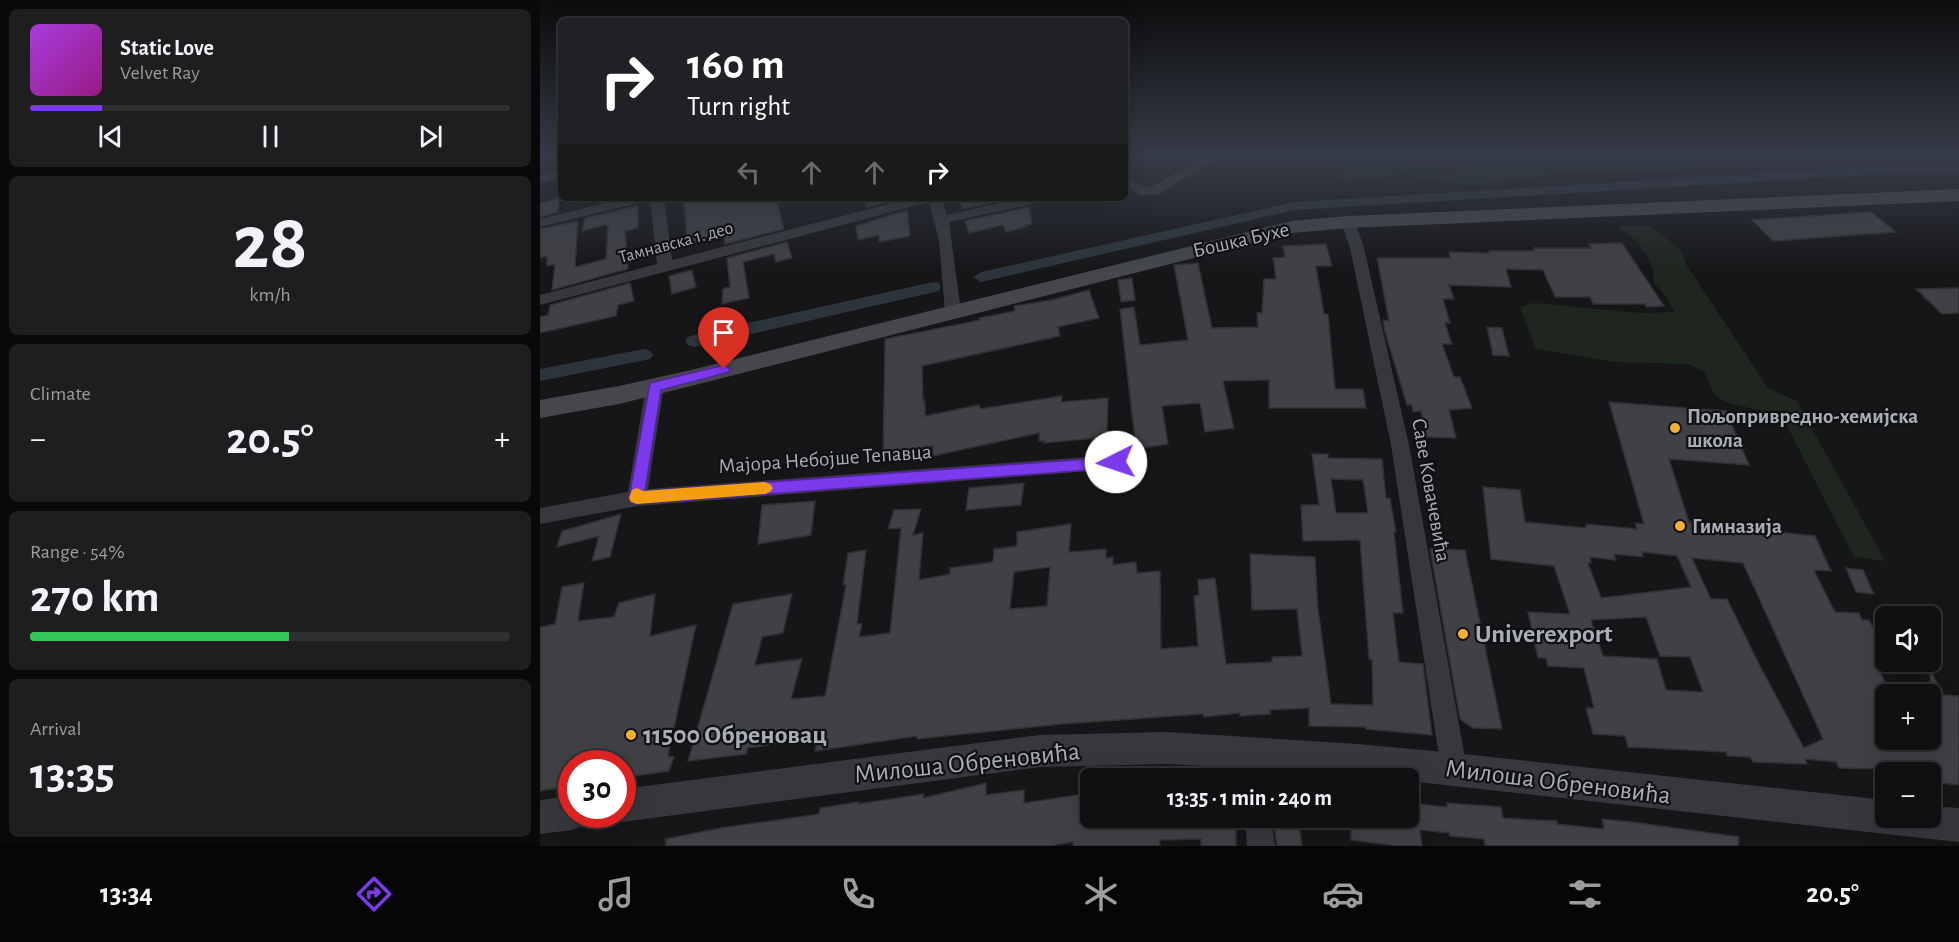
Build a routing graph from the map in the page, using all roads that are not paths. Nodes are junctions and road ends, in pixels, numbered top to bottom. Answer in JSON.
{"nodes":[{"id":1,"x":1959,"y":195,"type":"edge"},
{"id":2,"x":630,"y":201,"type":"edge"},
{"id":3,"x":657,"y":201,"type":"edge"},
{"id":4,"x":915,"y":201,"type":"edge"},
{"id":5,"x":935,"y":201,"type":"edge"},
{"id":6,"x":1026,"y":201,"type":"edge"},
{"id":7,"x":941,"y":220,"type":"junction"},
{"id":8,"x":1348,"y":222,"type":"junction"},
{"id":9,"x":540,"y":223,"type":"edge"},
{"id":10,"x":665,"y":266,"type":"junction"},
{"id":11,"x":540,"y":300,"type":"edge"},
{"id":12,"x":953,"y":312,"type":"junction"},
{"id":13,"x":655,"y":387,"type":"junction"},
{"id":14,"x":540,"y":410,"type":"edge"},
{"id":15,"x":1116,"y":462,"type":"dead end"},
{"id":16,"x":637,"y":498,"type":"junction"},
{"id":17,"x":540,"y":516,"type":"edge"},
{"id":18,"x":1254,"y":766,"type":"edge"},
{"id":19,"x":1454,"y":769,"type":"junction"},
{"id":20,"x":636,"y":804,"type":"edge"},
{"id":21,"x":558,"y":815,"type":"edge"},
{"id":22,"x":540,"y":817,"type":"edge"},
{"id":23,"x":1875,"y":817,"type":"edge"},
{"id":24,"x":1941,"y":823,"type":"edge"},
{"id":25,"x":1959,"y":825,"type":"edge"},
{"id":26,"x":1259,"y":828,"type":"edge"},
{"id":27,"x":1261,"y":846,"type":"edge"}],
"edges":[{"from":1,"to":8,"type":"main road","name":"Бошка Бухе"},
{"from":2,"to":9,"type":"street"},
{"from":3,"to":10,"type":"street"},
{"from":4,"to":10,"type":"street","name":"Тамнавска 1. део"},
{"from":5,"to":7,"type":"street"},
{"from":6,"to":7,"type":"street"},
{"from":7,"to":12,"type":"street"},
{"from":8,"to":12,"type":"main road","name":"Бошка Бухе"},
{"from":8,"to":19,"type":"street","name":"Саве Ковачевића"},
{"from":10,"to":11,"type":"street","name":"Тамнавска 1. део"},
{"from":12,"to":13,"type":"main road","name":"Бошка Бухе"},
{"from":13,"to":14,"type":"main road","name":"Бошка Бухе"},
{"from":13,"to":16,"type":"street"},
{"from":15,"to":16,"type":"street","name":"Мајора Небојше Тепавца"},
{"from":16,"to":17,"type":"street","name":"Мајора Небојше Тепавца"},
{"from":18,"to":19,"type":"street","name":"Милоша Обреновића"},
{"from":18,"to":20,"type":"street","name":"Милоша Обреновића"},
{"from":19,"to":23,"type":"street","name":"Милоша Обреновића"},
{"from":21,"to":22,"type":"street"},
{"from":24,"to":25,"type":"street","name":"Милоша Обреновића"},
{"from":26,"to":27,"type":"street"}]}
